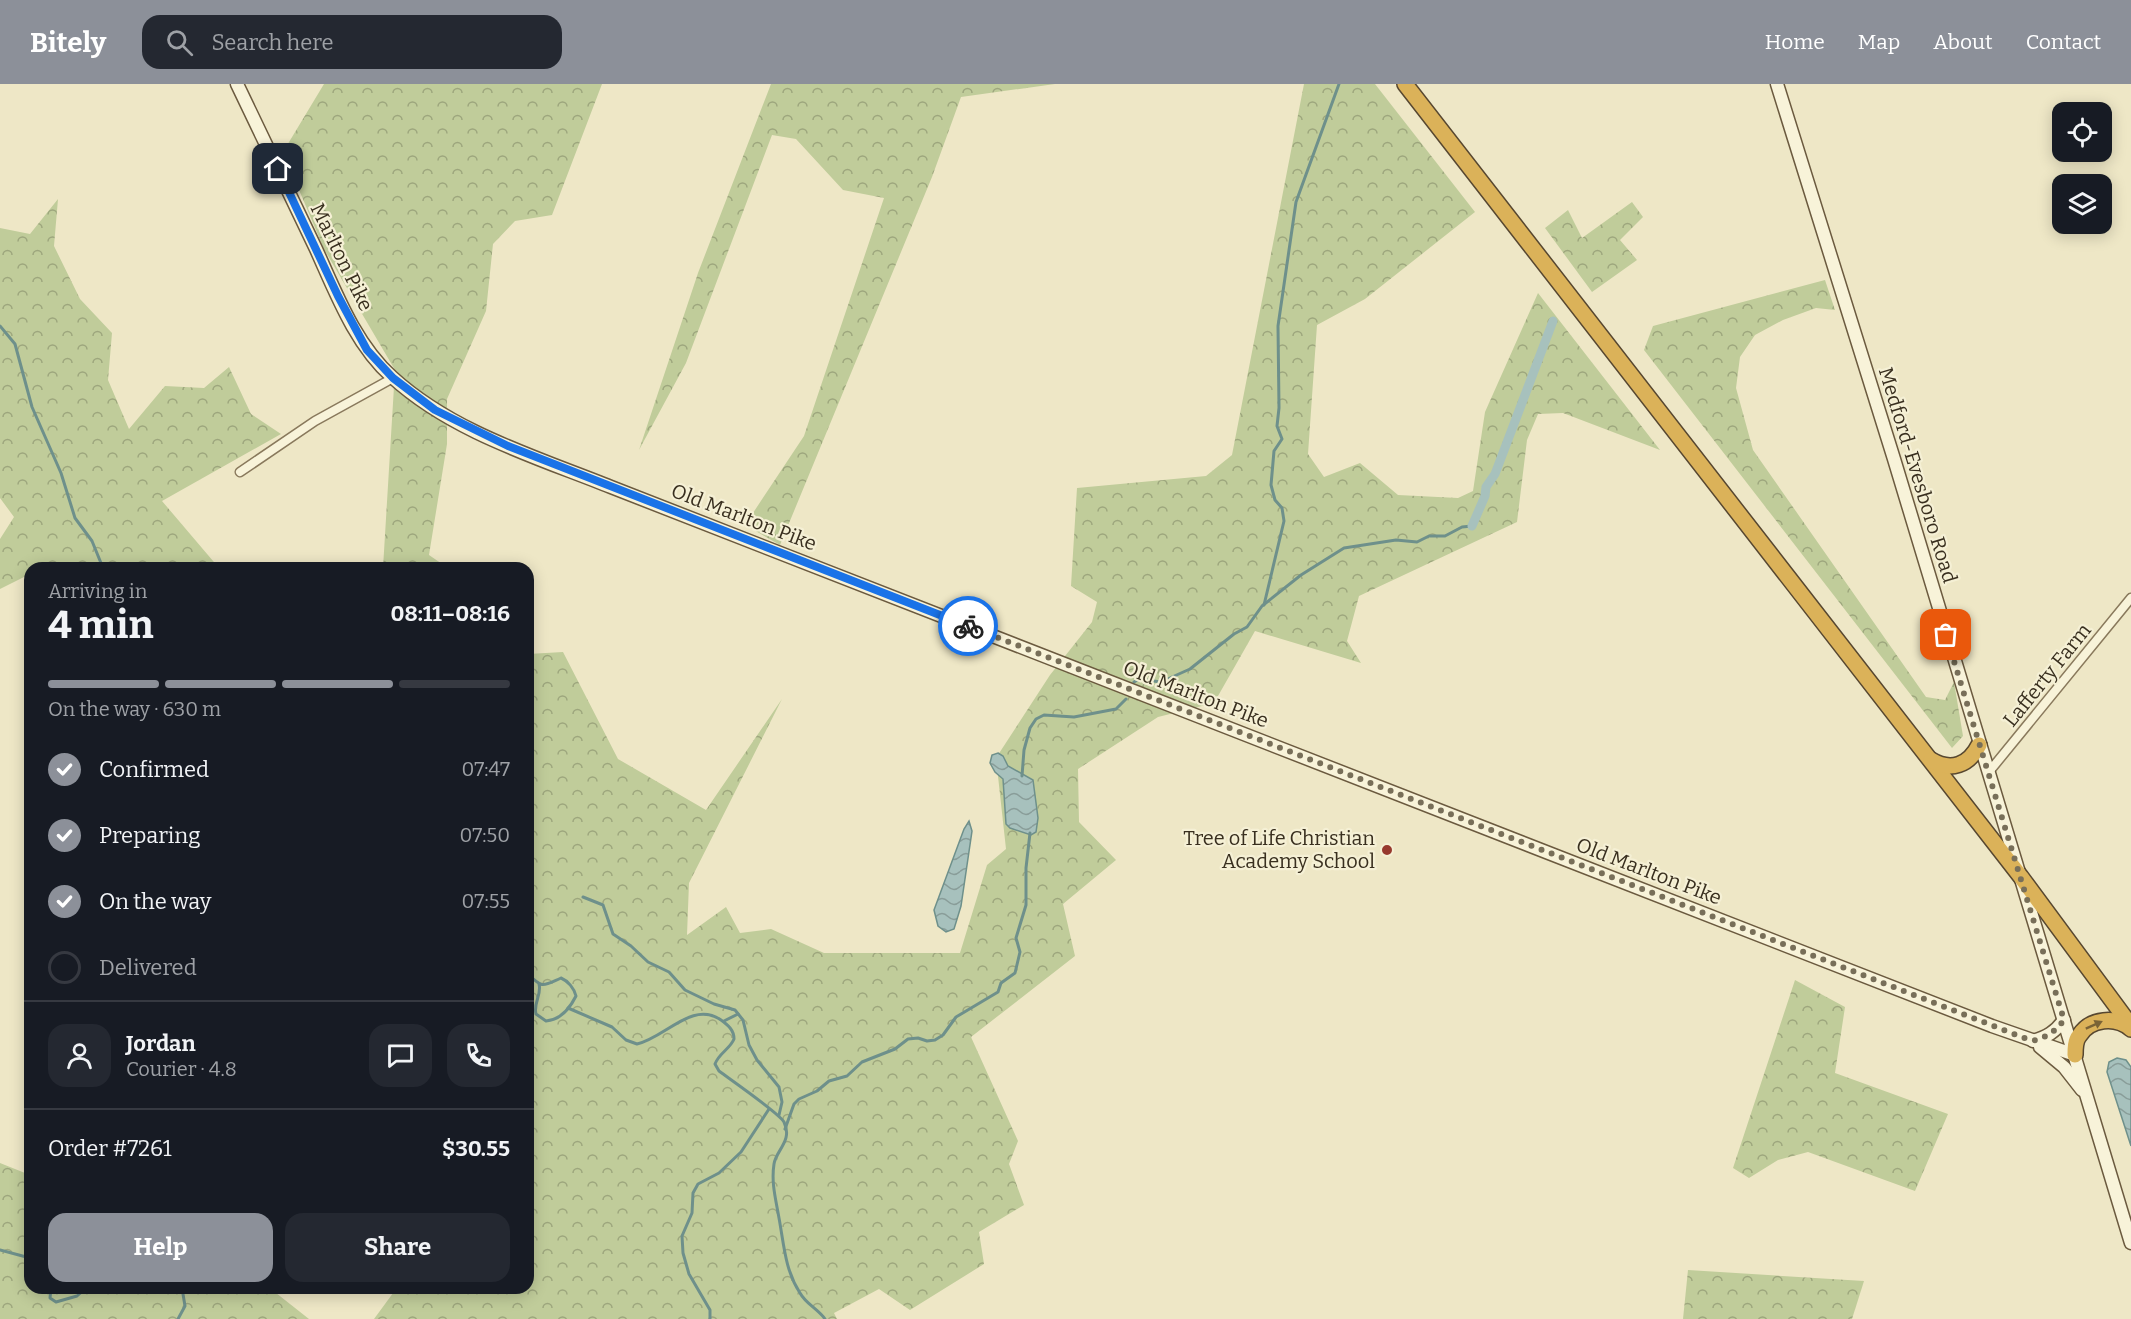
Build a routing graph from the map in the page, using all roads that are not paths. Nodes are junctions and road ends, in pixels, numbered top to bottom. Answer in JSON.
{"nodes":[{"id":1,"x":237,"y":84,"type":"edge"},
{"id":2,"x":1405,"y":84,"type":"edge"},
{"id":3,"x":1777,"y":84,"type":"edge"},
{"id":4,"x":367,"y":350,"type":"joint"},
{"id":5,"x":393,"y":378,"type":"junction"},
{"id":6,"x":240,"y":472,"type":"dead end"},
{"id":7,"x":2131,"y":598,"type":"edge"},
{"id":8,"x":1979,"y":745,"type":"junction"},
{"id":9,"x":1929,"y":758,"type":"junction"},
{"id":10,"x":1988,"y":773,"type":"junction"},
{"id":11,"x":2021,"y":877,"type":"junction"},
{"id":12,"x":2064,"y":1020,"type":"junction"},
{"id":13,"x":2131,"y":1028,"type":"edge"},
{"id":14,"x":2032,"y":1041,"type":"junction"},
{"id":15,"x":2075,"y":1055,"type":"junction"},
{"id":16,"x":2088,"y":1100,"type":"junction"},
{"id":17,"x":2131,"y":1242,"type":"edge"}],
"edges":[{"from":1,"to":4,"type":"street","name":"Marlton Pike"},
{"from":2,"to":9,"type":"highway"},
{"from":3,"to":8,"type":"street","name":"Medford-Evesboro Road"},
{"from":4,"to":5,"type":"street","name":"Old Marlton Pike"},
{"from":5,"to":6,"type":"street"},
{"from":5,"to":14,"type":"street","name":"Old Marlton Pike"},
{"from":7,"to":10,"type":"street","name":"Lafferty Farm"},
{"from":8,"to":9,"type":"highway"},
{"from":8,"to":10,"type":"street","name":"Medford-Evesboro Road"},
{"from":9,"to":11,"type":"highway"},
{"from":10,"to":11,"type":"street","name":"Medford-Evesboro Road"},
{"from":11,"to":12,"type":"street","name":"Medford-Evesboro Road"},
{"from":11,"to":13,"type":"highway"},
{"from":12,"to":14,"type":"street"},
{"from":12,"to":15,"type":"street","name":"Medford-Evesboro Road"},
{"from":15,"to":13,"type":"highway","one_way":true},
{"from":14,"to":15,"type":"street"},
{"from":14,"to":16,"type":"street"},
{"from":15,"to":16,"type":"street"},
{"from":16,"to":17,"type":"street"}]}
